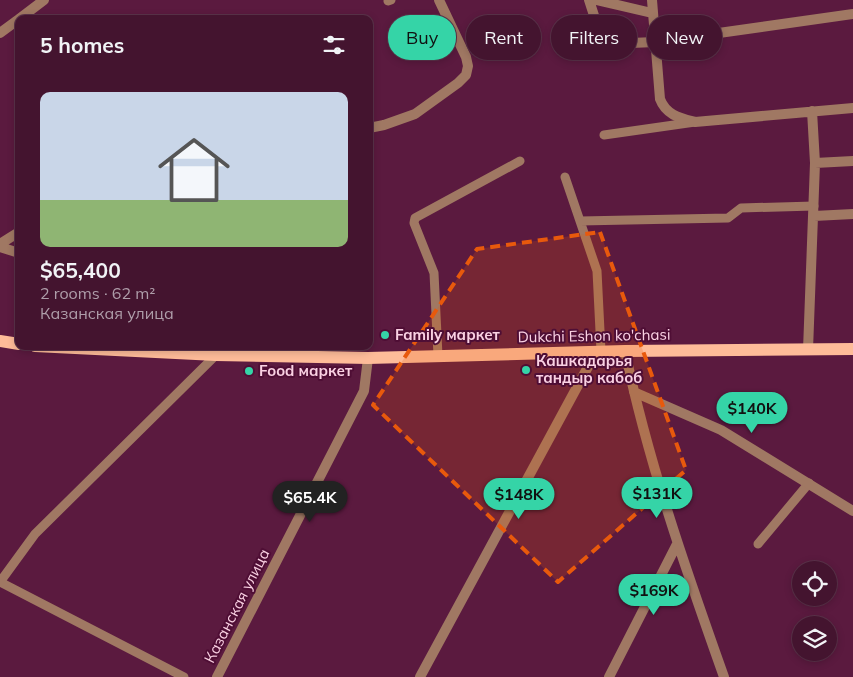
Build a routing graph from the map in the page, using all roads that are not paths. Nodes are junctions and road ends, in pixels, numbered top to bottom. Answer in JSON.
{"nodes":[{"id":1,"x":44,"y":0,"type":"edge"},
{"id":2,"x":439,"y":0,"type":"edge"},
{"id":3,"x":589,"y":0,"type":"edge"},
{"id":4,"x":596,"y":0,"type":"edge"},
{"id":5,"x":652,"y":0,"type":"edge"},
{"id":6,"x":652,"y":12,"type":"junction"},
{"id":7,"x":853,"y":14,"type":"edge"},
{"id":8,"x":24,"y":15,"type":"edge"},
{"id":9,"x":652,"y":15,"type":"edge"},
{"id":10,"x":15,"y":22,"type":"edge"},
{"id":11,"x":0,"y":33,"type":"edge"},
{"id":12,"x":722,"y":33,"type":"edge"},
{"id":13,"x":647,"y":42,"type":"edge"},
{"id":14,"x":657,"y":60,"type":"edge"},
{"id":15,"x":853,"y":108,"type":"edge"},
{"id":16,"x":812,"y":111,"type":"junction"},
{"id":17,"x":695,"y":122,"type":"junction"},
{"id":18,"x":373,"y":127,"type":"edge"},
{"id":19,"x":604,"y":135,"type":"dead end"},
{"id":20,"x":520,"y":161,"type":"dead end"},
{"id":21,"x":853,"y":161,"type":"edge"},
{"id":22,"x":815,"y":163,"type":"junction"},
{"id":23,"x":565,"y":177,"type":"dead end"},
{"id":24,"x":814,"y":211,"type":"junction"},
{"id":25,"x":853,"y":214,"type":"edge"},
{"id":26,"x":580,"y":221,"type":"junction"},
{"id":27,"x":15,"y":235,"type":"edge"},
{"id":28,"x":0,"y":244,"type":"edge"},
{"id":29,"x":0,"y":248,"type":"edge"},
{"id":30,"x":15,"y":252,"type":"edge"},
{"id":31,"x":0,"y":341,"type":"edge"},
{"id":32,"x":15,"y":343,"type":"edge"},
{"id":33,"x":853,"y":349,"type":"edge"},
{"id":34,"x":115,"y":350,"type":"edge"},
{"id":35,"x":808,"y":350,"type":"junction"},
{"id":36,"x":626,"y":351,"type":"junction"},
{"id":37,"x":598,"y":352,"type":"junction"},
{"id":38,"x":216,"y":355,"type":"junction"},
{"id":39,"x":438,"y":356,"type":"junction"},
{"id":40,"x":368,"y":358,"type":"junction"},
{"id":41,"x":634,"y":392,"type":"junction"},
{"id":42,"x":809,"y":484,"type":"junction"},
{"id":43,"x":853,"y":511,"type":"edge"},
{"id":44,"x":677,"y":544,"type":"junction"},
{"id":45,"x":758,"y":544,"type":"dead end"},
{"id":46,"x":0,"y":582,"type":"edge"},
{"id":47,"x":184,"y":677,"type":"edge"},
{"id":48,"x":217,"y":677,"type":"edge"},
{"id":49,"x":420,"y":677,"type":"edge"},
{"id":50,"x":609,"y":677,"type":"edge"},
{"id":51,"x":724,"y":677,"type":"edge"}],
"edges":[{"from":1,"to":8,"type":"street"},
{"from":2,"to":18,"type":"street"},
{"from":3,"to":13,"type":"street"},
{"from":4,"to":6,"type":"street"},
{"from":5,"to":6,"type":"street"},
{"from":6,"to":9,"type":"street"},
{"from":7,"to":12,"type":"street"},
{"from":10,"to":11,"type":"street"},
{"from":14,"to":17,"type":"street"},
{"from":15,"to":16,"type":"street"},
{"from":16,"to":17,"type":"street"},
{"from":16,"to":22,"type":"street"},
{"from":17,"to":19,"type":"lane"},
{"from":20,"to":39,"type":"lane"},
{"from":21,"to":22,"type":"street"},
{"from":22,"to":24,"type":"street"},
{"from":23,"to":26,"type":"lane"},
{"from":24,"to":25,"type":"street"},
{"from":24,"to":26,"type":"lane"},
{"from":24,"to":35,"type":"street"},
{"from":26,"to":37,"type":"lane"},
{"from":27,"to":28,"type":"street"},
{"from":29,"to":30,"type":"street"},
{"from":31,"to":32,"type":"main road"},
{"from":33,"to":35,"type":"main road","name":"Dukchi Eshon ko'chasi"},
{"from":34,"to":38,"type":"main road","name":"Dukchi Eshon ko'chasi"},
{"from":35,"to":36,"type":"main road","name":"Dukchi Eshon ko'chasi"},
{"from":36,"to":37,"type":"main road","name":"Dukchi Eshon ko'chasi"},
{"from":36,"to":41,"type":"street"},
{"from":37,"to":39,"type":"main road","name":"Dukchi Eshon ko'chasi"},
{"from":37,"to":49,"type":"street"},
{"from":38,"to":40,"type":"main road","name":"Dukchi Eshon ko'chasi"},
{"from":38,"to":46,"type":"lane"},
{"from":39,"to":40,"type":"main road","name":"Dukchi Eshon ko'chasi"},
{"from":40,"to":48,"type":"street","name":"Казанская улица"},
{"from":41,"to":42,"type":"street"},
{"from":41,"to":44,"type":"street"},
{"from":42,"to":43,"type":"street"},
{"from":42,"to":45,"type":"lane"},
{"from":44,"to":50,"type":"street"},
{"from":44,"to":51,"type":"street"},
{"from":46,"to":47,"type":"lane"}]}
